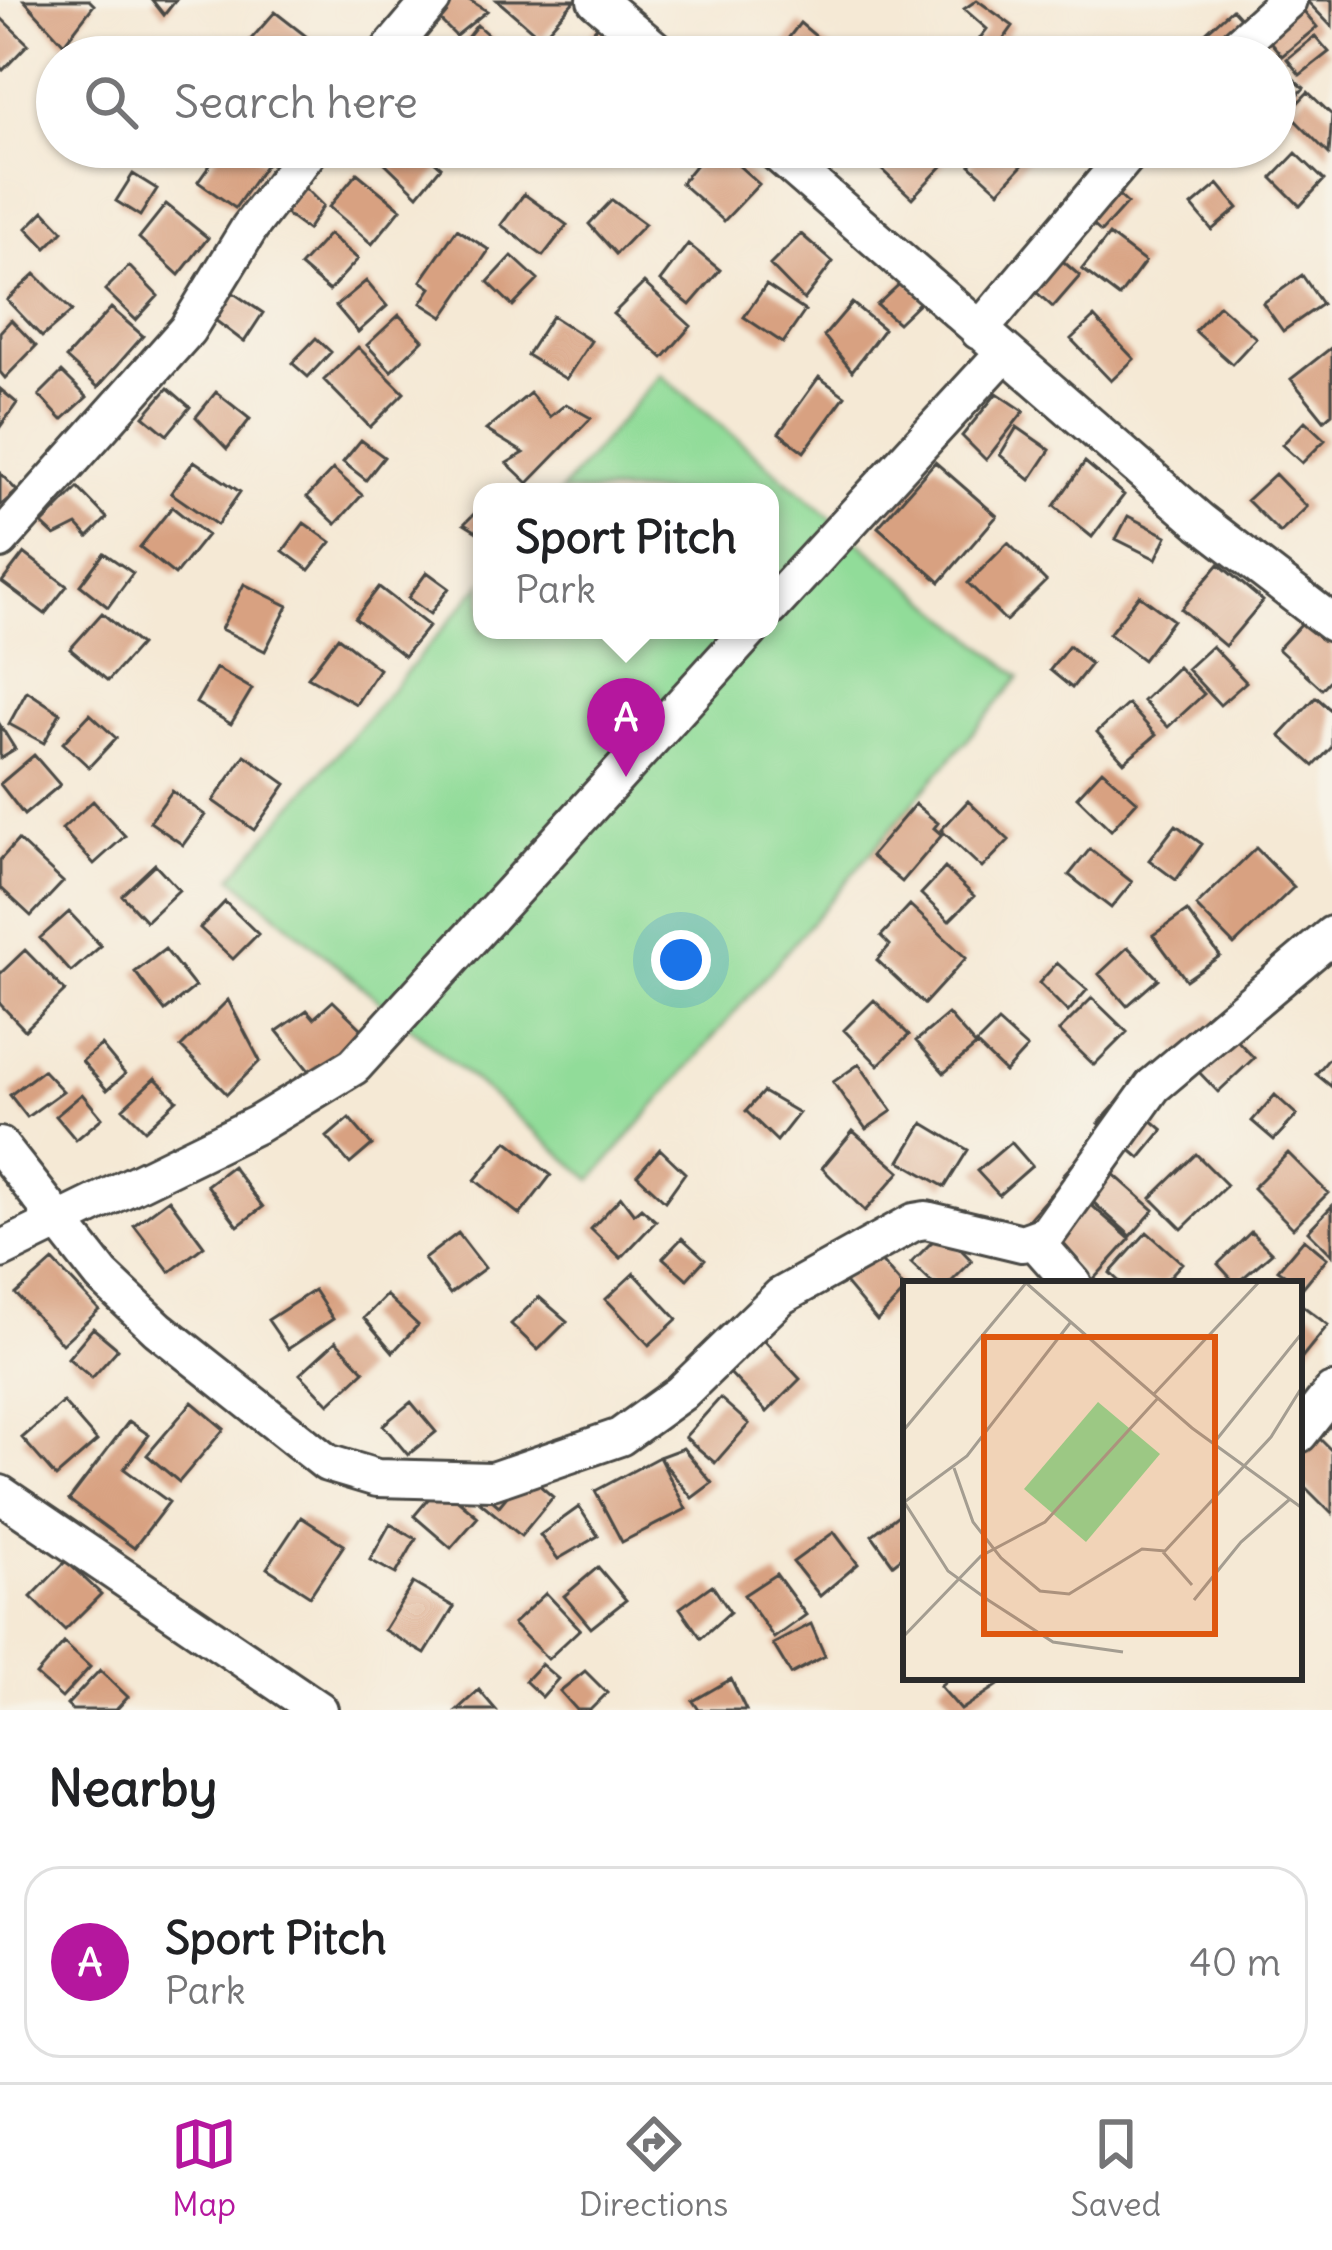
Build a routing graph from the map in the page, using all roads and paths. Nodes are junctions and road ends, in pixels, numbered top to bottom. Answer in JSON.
{"nodes":[{"id":1,"x":432,"y":0,"type":"edge"},
{"id":2,"x":596,"y":0,"type":"edge"},
{"id":3,"x":1288,"y":0,"type":"edge"},
{"id":4,"x":402,"y":36,"type":"edge"},
{"id":5,"x":639,"y":36,"type":"edge"},
{"id":6,"x":1248,"y":36,"type":"edge"},
{"id":7,"x":296,"y":168,"type":"edge"},
{"id":8,"x":794,"y":168,"type":"edge"},
{"id":9,"x":1119,"y":168,"type":"edge"},
{"id":10,"x":992,"y":342,"type":"junction"},
{"id":11,"x":0,"y":541,"type":"edge"},
{"id":12,"x":779,"y":597,"type":"edge"},
{"id":13,"x":1329,"y":612,"type":"edge"},
{"id":14,"x":742,"y":639,"type":"edge"},
{"id":15,"x":1332,"y":935,"type":"edge"},
{"id":16,"x":0,"y":1146,"type":"edge"},
{"id":17,"x":56,"y":1219,"type":"junction"},
{"id":18,"x":1035,"y":1241,"type":"junction"},
{"id":19,"x":0,"y":1250,"type":"edge"},
{"id":20,"x":1070,"y":1281,"type":"edge"},
{"id":21,"x":1332,"y":1391,"type":"edge"},
{"id":22,"x":1302,"y":1430,"type":"edge"},
{"id":23,"x":0,"y":1494,"type":"edge"},
{"id":24,"x":319,"y":1710,"type":"edge"}],
"edges":[{"from":1,"to":4,"type":"street"},
{"from":2,"to":5,"type":"street"},
{"from":3,"to":6,"type":"street"},
{"from":7,"to":11,"type":"street"},
{"from":8,"to":10,"type":"street"},
{"from":9,"to":10,"type":"street"},
{"from":10,"to":12,"type":"street"},
{"from":10,"to":13,"type":"street"},
{"from":14,"to":17,"type":"street"},
{"from":15,"to":18,"type":"street"},
{"from":16,"to":17,"type":"street"},
{"from":17,"to":18,"type":"street"},
{"from":17,"to":19,"type":"street"},
{"from":18,"to":20,"type":"street"},
{"from":21,"to":22,"type":"street"},
{"from":23,"to":24,"type":"street"}]}
